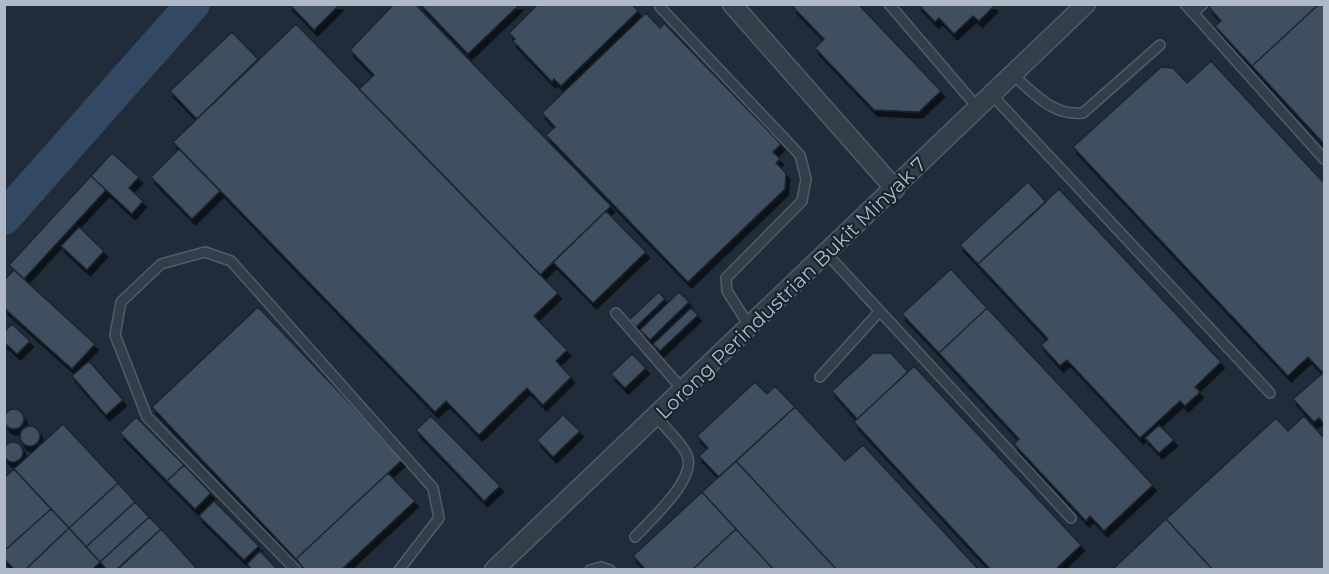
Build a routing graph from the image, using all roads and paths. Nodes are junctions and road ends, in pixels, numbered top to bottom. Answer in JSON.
{"nodes":[{"id":1,"x":732,"y":4,"type":"edge"},
{"id":2,"x":889,"y":4,"type":"edge"},
{"id":3,"x":1086,"y":4,"type":"edge"},
{"id":4,"x":1185,"y":4,"type":"edge"},
{"id":5,"x":1203,"y":4,"type":"edge"},
{"id":6,"x":660,"y":7,"type":"dead end"},
{"id":7,"x":1193,"y":13,"type":"junction"},
{"id":8,"x":1160,"y":45,"type":"dead end"},
{"id":9,"x":1013,"y":75,"type":"junction"},
{"id":10,"x":992,"y":95,"type":"junction"},
{"id":11,"x":978,"y":108,"type":"junction"},
{"id":12,"x":1324,"y":159,"type":"edge"},
{"id":13,"x":895,"y":189,"type":"junction"},
{"id":14,"x":827,"y":254,"type":"junction"},
{"id":15,"x":880,"y":311,"type":"junction"},
{"id":16,"x":616,"y":313,"type":"dead end"},
{"id":17,"x":750,"y":327,"type":"junction"},
{"id":18,"x":820,"y":377,"type":"dead end"},
{"id":19,"x":683,"y":390,"type":"junction"},
{"id":20,"x":1269,"y":393,"type":"dead end"},
{"id":21,"x":656,"y":416,"type":"junction"},
{"id":22,"x":1071,"y":518,"type":"dead end"},
{"id":23,"x":635,"y":537,"type":"dead end"},
{"id":24,"x":498,"y":568,"type":"edge"},
{"id":25,"x":296,"y":570,"type":"edge"},
{"id":26,"x":399,"y":570,"type":"edge"},
{"id":27,"x":590,"y":570,"type":"edge"},
{"id":28,"x":610,"y":570,"type":"edge"}],
"edges":[{"from":1,"to":13,"type":"street"},
{"from":2,"to":11,"type":"lane"},
{"from":3,"to":9,"type":"street","name":"Lorong Perindustrian Bukit Minyak 7"},
{"from":4,"to":7,"type":"lane"},
{"from":5,"to":7,"type":"lane"},
{"from":6,"to":17,"type":"lane"},
{"from":7,"to":12,"type":"lane"},
{"from":8,"to":9,"type":"lane"},
{"from":9,"to":10,"type":"street","name":"Lorong Perindustrian Bukit Minyak 7"},
{"from":10,"to":11,"type":"street","name":"Lorong Perindustrian Bukit Minyak 7"},
{"from":10,"to":20,"type":"lane"},
{"from":11,"to":13,"type":"street","name":"Lorong Perindustrian Bukit Minyak 7"},
{"from":13,"to":14,"type":"street","name":"Lorong Perindustrian Bukit Minyak 7"},
{"from":14,"to":15,"type":"lane"},
{"from":14,"to":17,"type":"street","name":"Lorong Perindustrian Bukit Minyak 7"},
{"from":15,"to":18,"type":"lane"},
{"from":15,"to":22,"type":"lane"},
{"from":16,"to":19,"type":"lane"},
{"from":17,"to":19,"type":"street","name":"Lorong Perindustrian Bukit Minyak 7"},
{"from":19,"to":21,"type":"street","name":"Lorong Perindustrian Bukit Minyak 7"},
{"from":21,"to":23,"type":"lane"},
{"from":21,"to":24,"type":"street","name":"Lorong Perindustrian Bukit Minyak 7"},
{"from":25,"to":26,"type":"lane"},
{"from":27,"to":28,"type":"lane"}]}
